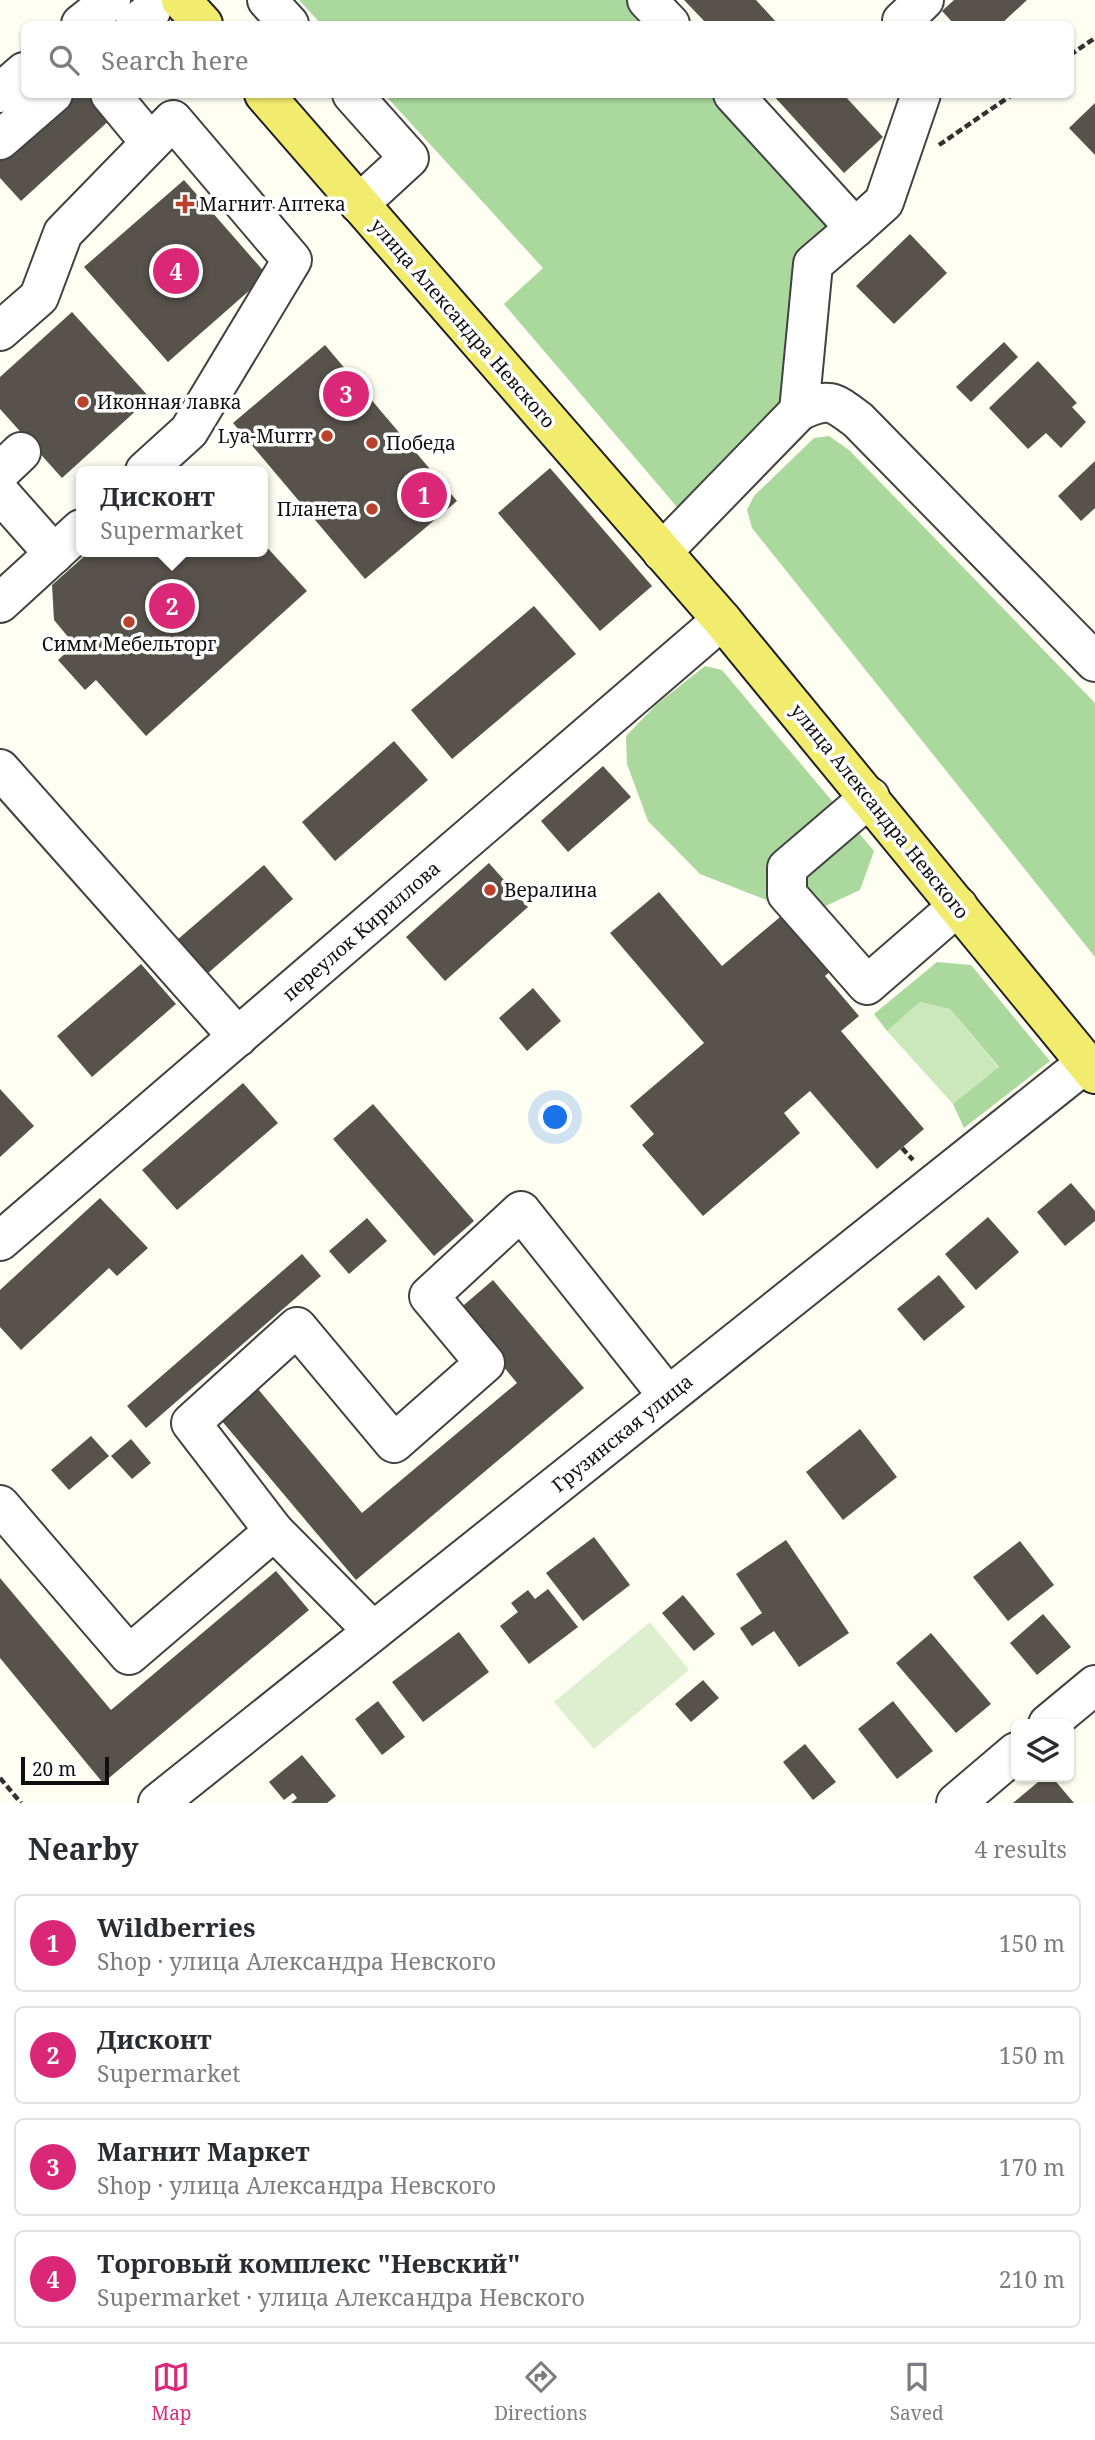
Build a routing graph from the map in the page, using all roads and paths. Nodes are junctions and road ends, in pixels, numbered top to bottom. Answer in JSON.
{"nodes":[{"id":1,"x":111,"y":0,"type":"edge"},
{"id":2,"x":267,"y":0,"type":"edge"},
{"id":3,"x":647,"y":0,"type":"edge"},
{"id":4,"x":924,"y":0,"type":"edge"},
{"id":5,"x":156,"y":12,"type":"edge"},
{"id":6,"x":85,"y":21,"type":"edge"},
{"id":7,"x":191,"y":21,"type":"edge"},
{"id":8,"x":286,"y":21,"type":"edge"},
{"id":9,"x":667,"y":21,"type":"edge"},
{"id":10,"x":902,"y":21,"type":"edge"},
{"id":11,"x":1095,"y":38,"type":"edge"},
{"id":12,"x":1074,"y":52,"type":"edge"},
{"id":13,"x":21,"y":75,"type":"edge"},
{"id":14,"x":0,"y":93,"type":"edge"},
{"id":15,"x":48,"y":98,"type":"edge"},
{"id":16,"x":113,"y":98,"type":"edge"},
{"id":17,"x":267,"y":98,"type":"edge"},
{"id":18,"x":356,"y":98,"type":"edge"},
{"id":19,"x":737,"y":98,"type":"edge"},
{"id":20,"x":920,"y":98,"type":"edge"},
{"id":21,"x":1007,"y":98,"type":"edge"},
{"id":22,"x":0,"y":140,"type":"edge"},
{"id":23,"x":149,"y":141,"type":"junction"},
{"id":24,"x":936,"y":147,"type":"dead end"},
{"id":25,"x":359,"y":204,"type":"junction"},
{"id":26,"x":855,"y":228,"type":"junction"},
{"id":27,"x":0,"y":331,"type":"edge"},
{"id":28,"x":799,"y":411,"type":"junction"},
{"id":29,"x":150,"y":466,"type":"edge"},
{"id":30,"x":0,"y":493,"type":"edge"},
{"id":31,"x":67,"y":542,"type":"edge"},
{"id":32,"x":662,"y":552,"type":"junction"},
{"id":33,"x":0,"y":603,"type":"edge"},
{"id":34,"x":722,"y":620,"type":"junction"},
{"id":35,"x":1095,"y":662,"type":"edge"},
{"id":36,"x":0,"y":769,"type":"edge"},
{"id":37,"x":870,"y":797,"type":"junction"},
{"id":38,"x":958,"y":906,"type":"junction"},
{"id":39,"x":238,"y":1037,"type":"junction"},
{"id":40,"x":1090,"y":1068,"type":"edge"},
{"id":41,"x":902,"y":1148,"type":"dead end"},
{"id":42,"x":912,"y":1159,"type":"dead end"},
{"id":43,"x":0,"y":1241,"type":"edge"},
{"id":44,"x":668,"y":1396,"type":"junction"},
{"id":45,"x":0,"y":1505,"type":"edge"},
{"id":46,"x":274,"y":1531,"type":"junction"},
{"id":47,"x":373,"y":1631,"type":"junction"},
{"id":48,"x":1095,"y":1685,"type":"edge"},
{"id":49,"x":1054,"y":1719,"type":"edge"},
{"id":50,"x":1011,"y":1756,"type":"edge"},
{"id":51,"x":0,"y":1778,"type":"edge"},
{"id":52,"x":21,"y":1803,"type":"edge"},
{"id":53,"x":158,"y":1803,"type":"edge"},
{"id":54,"x":956,"y":1803,"type":"edge"}],
"edges":[{"from":1,"to":6,"type":"street"},
{"from":2,"to":8,"type":"street"},
{"from":3,"to":9,"type":"street"},
{"from":4,"to":10,"type":"street"},
{"from":5,"to":7,"type":"main road"},
{"from":11,"to":12,"type":"path"},
{"from":13,"to":14,"type":"street"},
{"from":15,"to":22,"type":"street"},
{"from":16,"to":23,"type":"street"},
{"from":17,"to":25,"type":"main road","name":"улица Александра Невского"},
{"from":18,"to":25,"type":"street"},
{"from":19,"to":26,"type":"street"},
{"from":20,"to":26,"type":"street"},
{"from":21,"to":24,"type":"path"},
{"from":23,"to":27,"type":"street"},
{"from":23,"to":29,"type":"street"},
{"from":25,"to":32,"type":"main road","name":"улица Александра Невского"},
{"from":26,"to":28,"type":"street"},
{"from":28,"to":32,"type":"street"},
{"from":28,"to":35,"type":"street"},
{"from":30,"to":31,"type":"street"},
{"from":31,"to":33,"type":"street"},
{"from":32,"to":34,"type":"main road","name":"улица Александра Невского"},
{"from":34,"to":37,"type":"main road","name":"улица Александра Невского"},
{"from":34,"to":39,"type":"street","name":"переулок Кириллова"},
{"from":36,"to":39,"type":"street"},
{"from":37,"to":38,"type":"main road","name":"улица Александра Невского"},
{"from":37,"to":38,"type":"street"},
{"from":38,"to":40,"type":"main road","name":"улица Александра Невского"},
{"from":39,"to":43,"type":"street","name":"переулок Кириллова"},
{"from":40,"to":44,"type":"street","name":"Грузинская улица"},
{"from":41,"to":42,"type":"path"},
{"from":44,"to":46,"type":"street"},
{"from":44,"to":47,"type":"street","name":"Грузинская улица"},
{"from":45,"to":46,"type":"street"},
{"from":46,"to":47,"type":"street"},
{"from":47,"to":53,"type":"street","name":"Грузинская улица"},
{"from":48,"to":49,"type":"street"},
{"from":50,"to":54,"type":"street"},
{"from":51,"to":52,"type":"path"}]}
